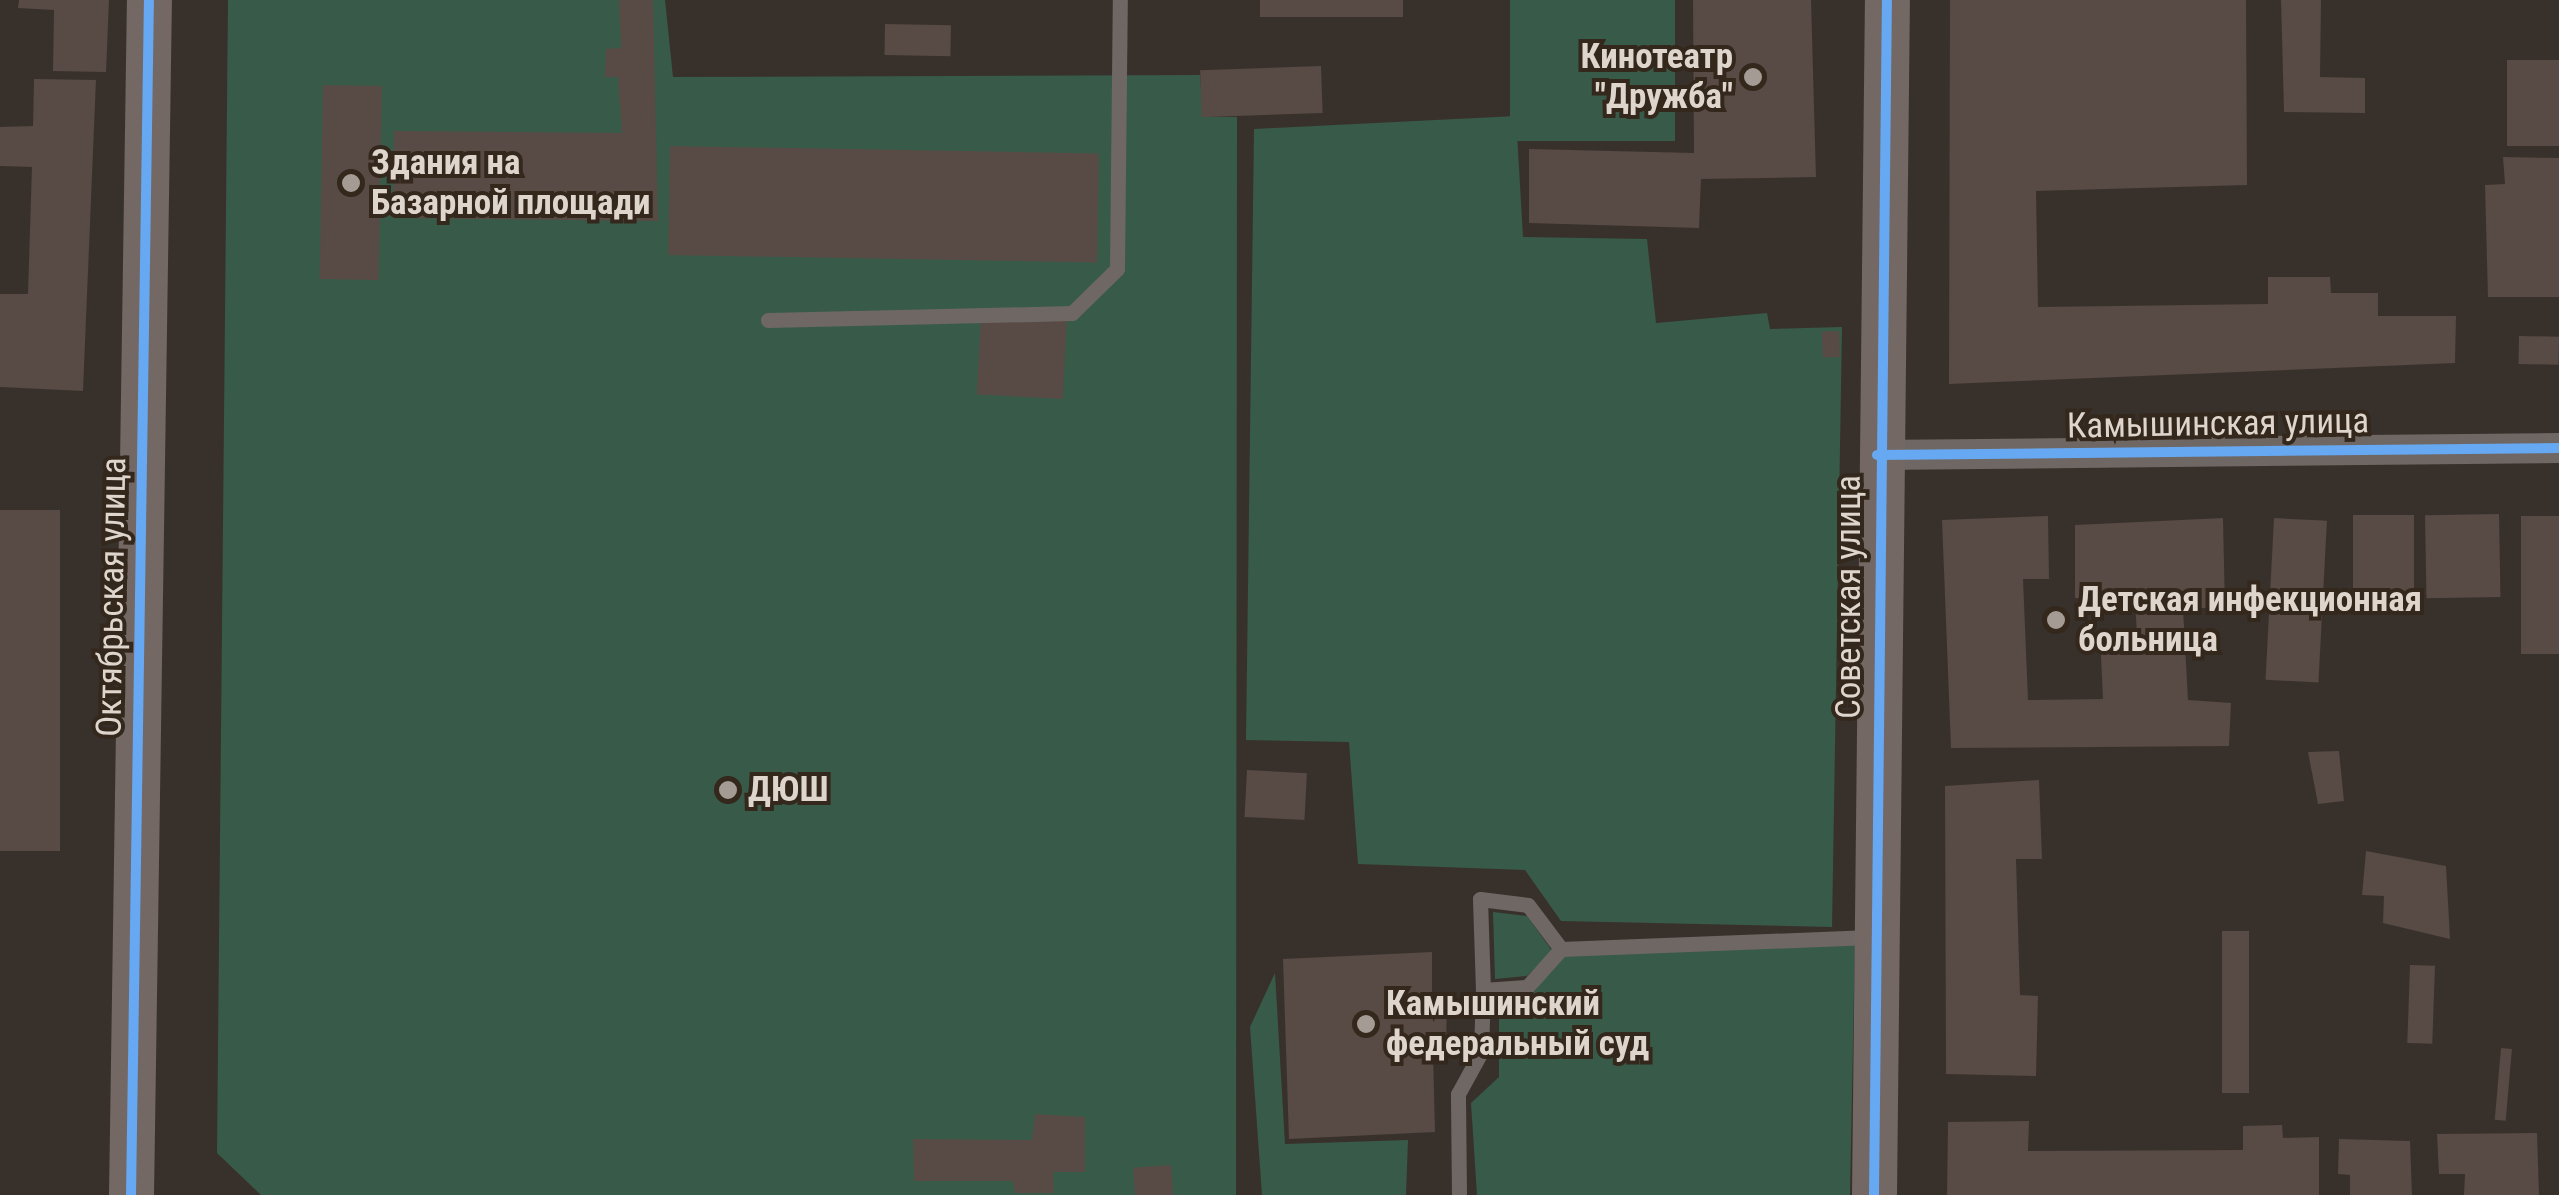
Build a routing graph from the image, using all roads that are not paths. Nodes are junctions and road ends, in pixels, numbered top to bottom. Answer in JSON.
{"nodes":[{"id":1,"x":148,"y":0,"type":"edge"},
{"id":2,"x":1120,"y":0,"type":"edge"},
{"id":3,"x":1887,"y":0,"type":"edge"},
{"id":4,"x":768,"y":320,"type":"dead end"},
{"id":5,"x":2559,"y":448,"type":"edge"},
{"id":6,"x":1878,"y":455,"type":"junction"},
{"id":7,"x":1875,"y":936,"type":"junction"},
{"id":8,"x":1561,"y":949,"type":"junction"},
{"id":9,"x":1483,"y":990,"type":"junction"},
{"id":10,"x":131,"y":1195,"type":"edge"},
{"id":11,"x":1458,"y":1195,"type":"edge"},
{"id":12,"x":1874,"y":1195,"type":"edge"}],
"edges":[{"from":1,"to":10,"type":"street","name":"Октябрьская улица"},
{"from":2,"to":4,"type":"lane"},
{"from":3,"to":6,"type":"street","name":"Советская улица"},
{"from":5,"to":6,"type":"street","name":"Камышинская улица"},
{"from":6,"to":7,"type":"street","name":"Советская улица"},
{"from":7,"to":8,"type":"lane"},
{"from":7,"to":12,"type":"street","name":"Советская улица"},
{"from":8,"to":9,"type":"lane"},
{"from":8,"to":9,"type":"lane"},
{"from":9,"to":11,"type":"lane"}]}
